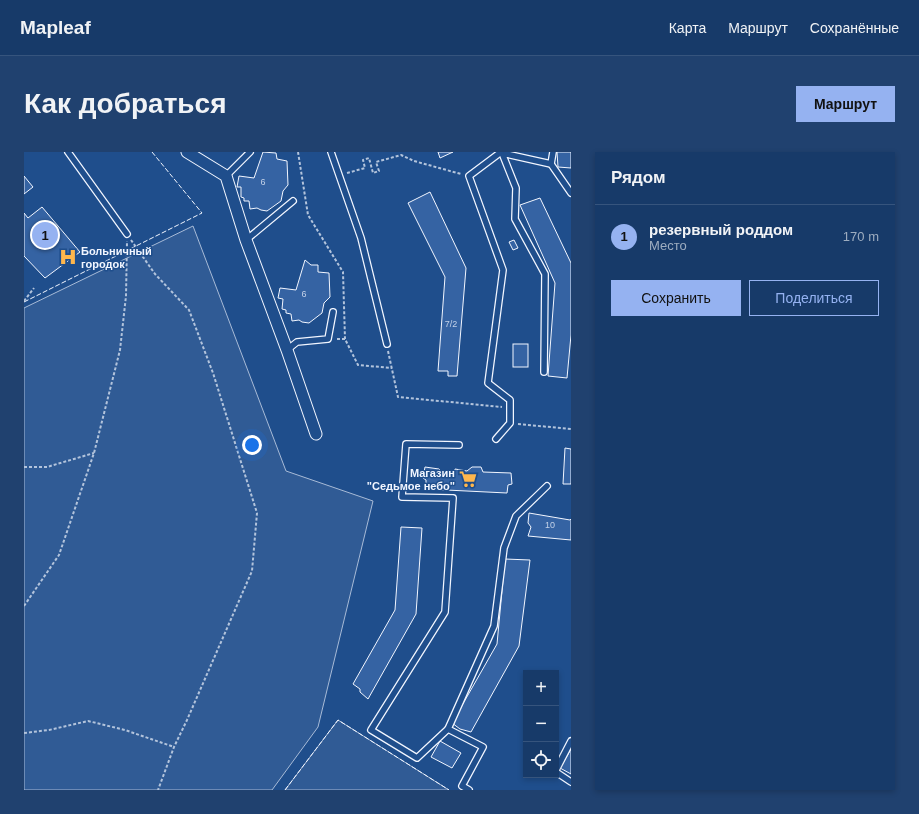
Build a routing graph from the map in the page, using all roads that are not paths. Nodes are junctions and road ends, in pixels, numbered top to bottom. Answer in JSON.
{"nodes":[{"id":1,"x":68,"y":152,"type":"edge"},
{"id":2,"x":187,"y":152,"type":"edge"},
{"id":3,"x":250,"y":152,"type":"edge"},
{"id":4,"x":330,"y":152,"type":"edge"},
{"id":5,"x":501,"y":152,"type":"edge"},
{"id":6,"x":553,"y":152,"type":"edge"},
{"id":7,"x":551,"y":164,"type":"junction"},
{"id":8,"x":226,"y":176,"type":"junction"},
{"id":9,"x":571,"y":193,"type":"edge"},
{"id":10,"x":293,"y":201,"type":"dead end"},
{"id":11,"x":127,"y":234,"type":"road end"},
{"id":12,"x":246,"y":240,"type":"junction"},
{"id":13,"x":333,"y":312,"type":"dead end"},
{"id":14,"x":386,"y":344,"type":"road end"},
{"id":15,"x":287,"y":350,"type":"junction"},
{"id":16,"x":544,"y":372,"type":"dead end"},
{"id":17,"x":316,"y":434,"type":"dead end"},
{"id":18,"x":496,"y":439,"type":"dead end"},
{"id":19,"x":459,"y":445,"type":"dead end"},
{"id":20,"x":547,"y":486,"type":"dead end"},
{"id":21,"x":448,"y":729,"type":"junction"},
{"id":22,"x":571,"y":741,"type":"edge"},
{"id":23,"x":559,"y":765,"type":"edge"},
{"id":24,"x":559,"y":773,"type":"edge"},
{"id":25,"x":571,"y":782,"type":"edge"},
{"id":26,"x":469,"y":790,"type":"edge"}],
"edges":[{"from":1,"to":11,"type":"lane"},
{"from":2,"to":8,"type":"street"},
{"from":3,"to":8,"type":"lane"},
{"from":4,"to":14,"type":"lane"},
{"from":5,"to":7,"type":"lane"},
{"from":5,"to":16,"type":"lane"},
{"from":5,"to":18,"type":"lane"},
{"from":6,"to":7,"type":"lane"},
{"from":7,"to":9,"type":"lane"},
{"from":8,"to":12,"type":"street"},
{"from":10,"to":12,"type":"lane"},
{"from":12,"to":15,"type":"street"},
{"from":13,"to":15,"type":"lane"},
{"from":15,"to":17,"type":"street"},
{"from":19,"to":21,"type":"lane"},
{"from":20,"to":21,"type":"lane"},
{"from":21,"to":26,"type":"lane"},
{"from":22,"to":23,"type":"lane"},
{"from":24,"to":25,"type":"lane"}]}
